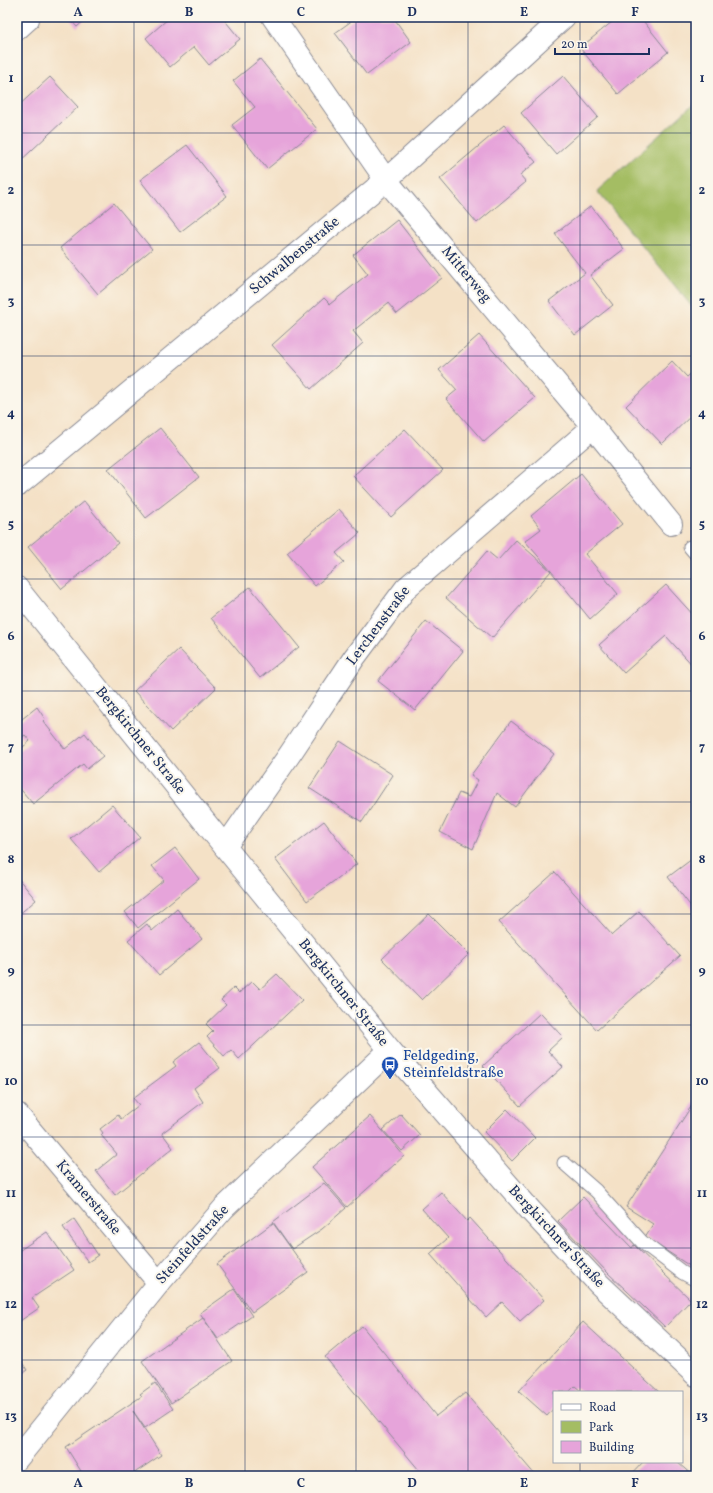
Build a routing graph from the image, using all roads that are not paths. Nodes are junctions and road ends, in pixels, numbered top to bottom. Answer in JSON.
{"nodes":[{"id":1,"x":273,"y":17,"type":"edge"},
{"id":2,"x":564,"y":17,"type":"edge"},
{"id":3,"x":386,"y":180,"type":"junction"},
{"id":4,"x":593,"y":427,"type":"junction"},
{"id":5,"x":17,"y":486,"type":"edge"},
{"id":6,"x":671,"y":524,"type":"dead end"},
{"id":7,"x":17,"y":588,"type":"edge"},
{"id":8,"x":225,"y":847,"type":"junction"},
{"id":9,"x":390,"y":1050,"type":"junction"},
{"id":10,"x":17,"y":1114,"type":"edge"},
{"id":11,"x":564,"y":1163,"type":"dead end"},
{"id":12,"x":696,"y":1280,"type":"edge"},
{"id":13,"x":159,"y":1283,"type":"junction"},
{"id":14,"x":696,"y":1375,"type":"edge"},
{"id":15,"x":17,"y":1459,"type":"edge"}],
"edges":[{"from":1,"to":3,"type":"street","name":"Mitterweg"},
{"from":2,"to":3,"type":"street","name":"Schwalbenstraße"},
{"from":3,"to":4,"type":"street","name":"Mitterweg"},
{"from":3,"to":5,"type":"street","name":"Schwalbenstraße"},
{"from":4,"to":6,"type":"street","name":"Mitterweg"},
{"from":4,"to":8,"type":"street","name":"Lerchenstraße"},
{"from":7,"to":8,"type":"street","name":"Bergkirchner Straße"},
{"from":8,"to":9,"type":"street","name":"Bergkirchner Straße"},
{"from":9,"to":13,"type":"street","name":"Steinfeldstraße"},
{"from":9,"to":14,"type":"street","name":"Bergkirchner Straße"},
{"from":10,"to":13,"type":"street","name":"Kramerstraße"},
{"from":11,"to":12,"type":"lane"},
{"from":13,"to":15,"type":"street","name":"Steinfeldstraße"}]}
